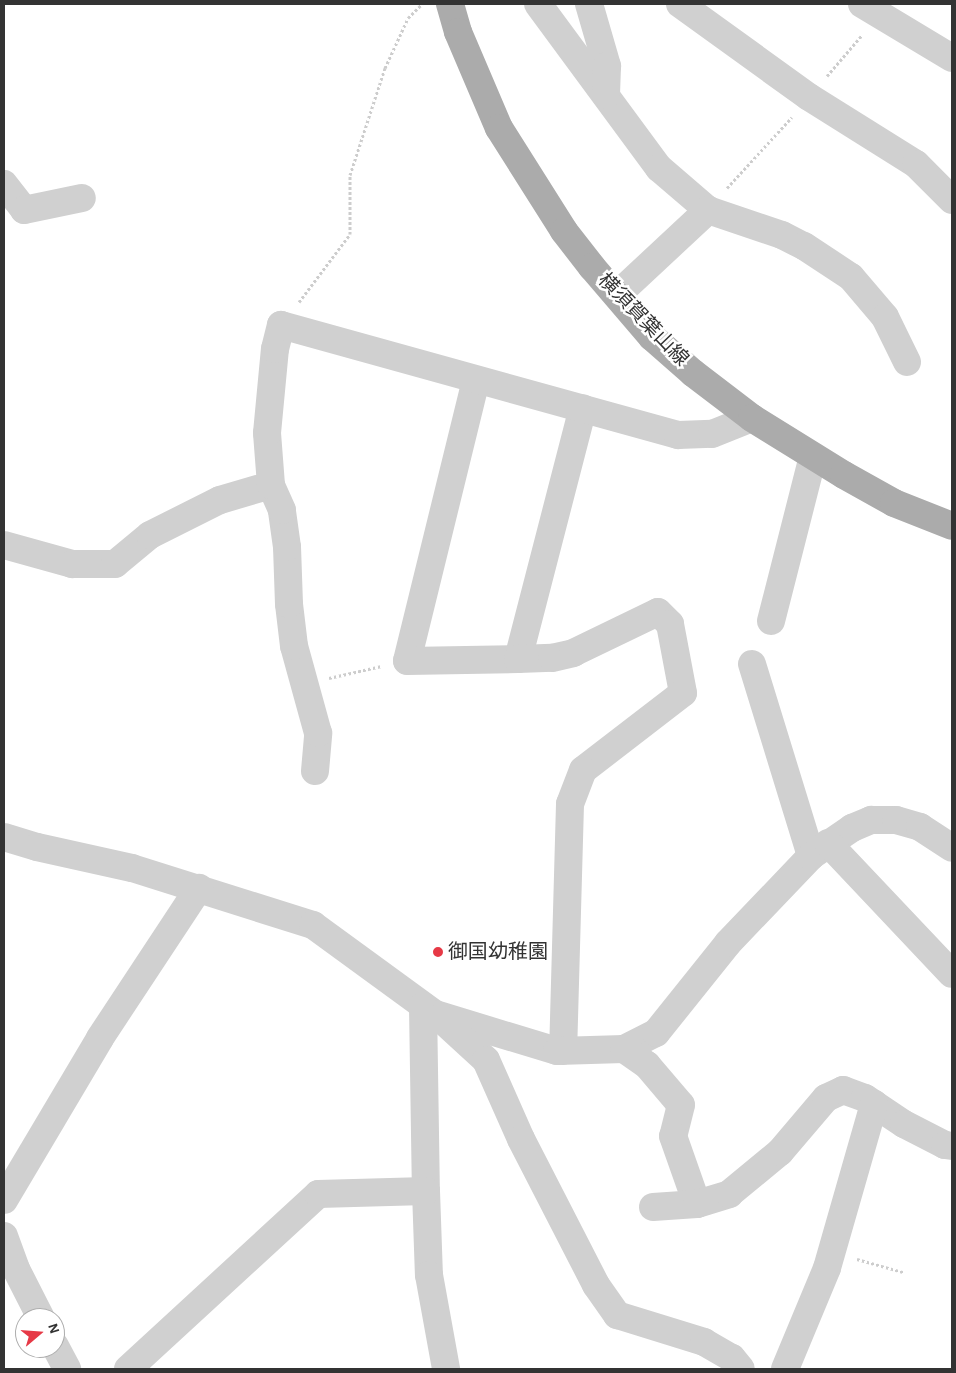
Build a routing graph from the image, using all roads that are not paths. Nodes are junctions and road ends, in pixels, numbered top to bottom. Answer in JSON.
{"nodes":[{"id":1,"x":450,"y":4,"type":"edge"},
{"id":2,"x":538,"y":4,"type":"edge"},
{"id":3,"x":589,"y":4,"type":"edge"},
{"id":4,"x":680,"y":4,"type":"edge"},
{"id":5,"x":862,"y":4,"type":"edge"},
{"id":6,"x":952,"y":58,"type":"edge"},
{"id":7,"x":606,"y":95,"type":"junction"},
{"id":8,"x":4,"y":184,"type":"edge"},
{"id":9,"x":82,"y":198,"type":"dead end"},
{"id":10,"x":952,"y":200,"type":"edge"},
{"id":11,"x":708,"y":210,"type":"junction"},
{"id":12,"x":617,"y":295,"type":"junction"},
{"id":13,"x":907,"y":362,"type":"dead end"},
{"id":14,"x":476,"y":380,"type":"junction"},
{"id":15,"x":583,"y":408,"type":"junction"},
{"id":16,"x":752,"y":418,"type":"junction"},
{"id":17,"x":812,"y":456,"type":"junction"},
{"id":18,"x":271,"y":485,"type":"junction"},
{"id":19,"x":952,"y":526,"type":"edge"},
{"id":20,"x":4,"y":545,"type":"edge"},
{"id":21,"x":771,"y":622,"type":"dead end"},
{"id":22,"x":518,"y":659,"type":"junction"},
{"id":23,"x":752,"y":664,"type":"dead end"},
{"id":24,"x":315,"y":771,"type":"dead end"},
{"id":25,"x":4,"y":836,"type":"edge"},
{"id":26,"x":952,"y":848,"type":"edge"},
{"id":27,"x":820,"y":850,"type":"junction"},
{"id":28,"x":199,"y":888,"type":"junction"},
{"id":29,"x":952,"y":974,"type":"edge"},
{"id":30,"x":429,"y":1010,"type":"junction"},
{"id":31,"x":624,"y":1049,"type":"junction"},
{"id":32,"x":563,"y":1051,"type":"junction"},
{"id":33,"x":874,"y":1104,"type":"junction"},
{"id":34,"x":952,"y":1146,"type":"edge"},
{"id":35,"x":426,"y":1191,"type":"junction"},
{"id":36,"x":4,"y":1200,"type":"edge"},
{"id":37,"x":697,"y":1204,"type":"junction"},
{"id":38,"x":653,"y":1207,"type":"dead end"},
{"id":39,"x":4,"y":1236,"type":"edge"},
{"id":40,"x":36,"y":1308,"type":"edge"},
{"id":41,"x":128,"y":1369,"type":"edge"},
{"id":42,"x":446,"y":1369,"type":"edge"},
{"id":43,"x":742,"y":1369,"type":"edge"},
{"id":44,"x":785,"y":1369,"type":"edge"}],
"edges":[{"from":1,"to":12,"type":"main road","name":"横須賀葉山線"},
{"from":2,"to":7,"type":"street"},
{"from":3,"to":7,"type":"street"},
{"from":4,"to":10,"type":"street"},
{"from":5,"to":6,"type":"street"},
{"from":7,"to":11,"type":"street"},
{"from":8,"to":9,"type":"street"},
{"from":11,"to":12,"type":"street"},
{"from":11,"to":13,"type":"street"},
{"from":12,"to":16,"type":"main road","name":"横須賀葉山線"},
{"from":14,"to":15,"type":"street"},
{"from":14,"to":18,"type":"street"},
{"from":14,"to":22,"type":"street"},
{"from":15,"to":16,"type":"street"},
{"from":15,"to":22,"type":"street"},
{"from":16,"to":17,"type":"main road","name":"横須賀葉山線"},
{"from":17,"to":19,"type":"main road","name":"横須賀葉山線"},
{"from":17,"to":21,"type":"street"},
{"from":18,"to":20,"type":"street"},
{"from":18,"to":24,"type":"street"},
{"from":22,"to":32,"type":"street"},
{"from":23,"to":27,"type":"street"},
{"from":25,"to":28,"type":"street"},
{"from":26,"to":27,"type":"street"},
{"from":27,"to":29,"type":"street"},
{"from":27,"to":31,"type":"street"},
{"from":28,"to":30,"type":"street"},
{"from":28,"to":36,"type":"street"},
{"from":30,"to":32,"type":"street"},
{"from":30,"to":35,"type":"street"},
{"from":30,"to":43,"type":"street"},
{"from":31,"to":32,"type":"street"},
{"from":31,"to":37,"type":"street"},
{"from":33,"to":34,"type":"street"},
{"from":33,"to":37,"type":"street"},
{"from":33,"to":44,"type":"street"},
{"from":35,"to":41,"type":"street"},
{"from":35,"to":42,"type":"street"},
{"from":37,"to":38,"type":"street"},
{"from":39,"to":40,"type":"street"}]}
